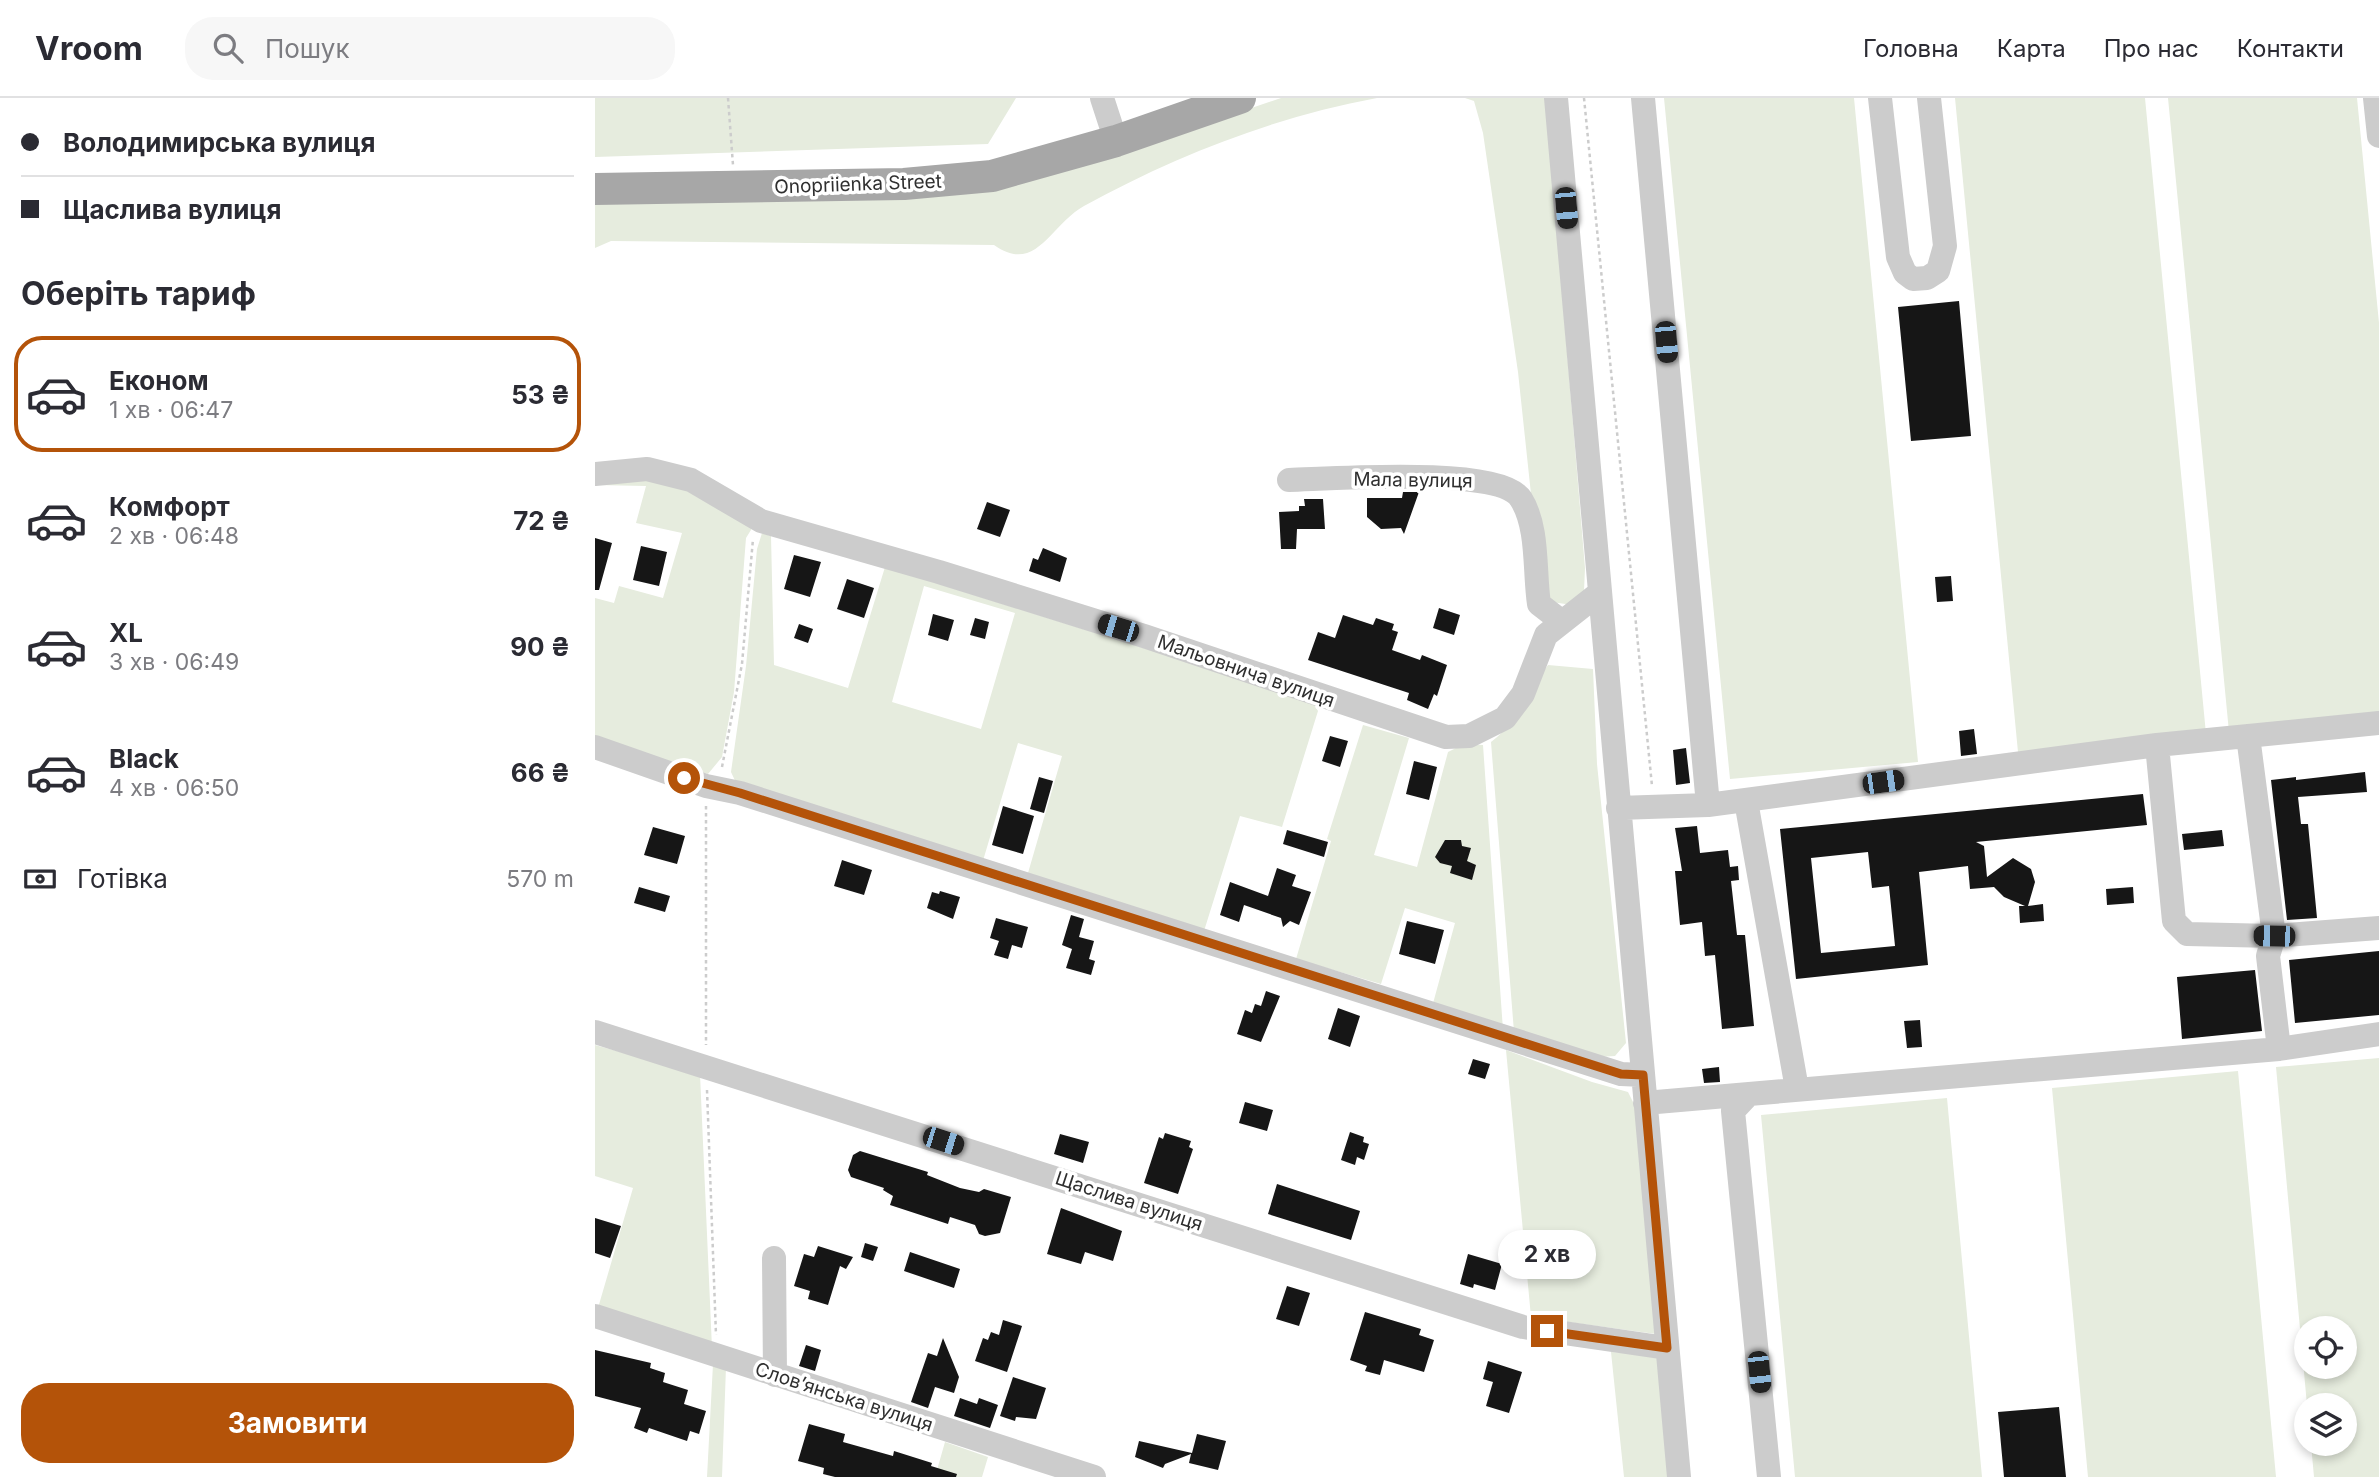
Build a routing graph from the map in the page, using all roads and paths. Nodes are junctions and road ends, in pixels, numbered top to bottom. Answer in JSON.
{"nodes":[{"id":1,"x":728,"y":98,"type":"edge"},
{"id":2,"x":1102,"y":98,"type":"edge"},
{"id":3,"x":1240,"y":98,"type":"edge"},
{"id":4,"x":1556,"y":98,"type":"edge"},
{"id":5,"x":1584,"y":98,"type":"edge"},
{"id":6,"x":1643,"y":98,"type":"edge"},
{"id":7,"x":1880,"y":98,"type":"edge"},
{"id":8,"x":1929,"y":98,"type":"edge"},
{"id":9,"x":2375,"y":98,"type":"edge"},
{"id":10,"x":1181,"y":108,"type":"edge"},
{"id":11,"x":2379,"y":136,"type":"edge"},
{"id":12,"x":1116,"y":141,"type":"junction"},
{"id":13,"x":735,"y":187,"type":"junction"},
{"id":14,"x":595,"y":189,"type":"edge"},
{"id":15,"x":595,"y":474,"type":"edge"},
{"id":16,"x":1289,"y":480,"type":"dead end"},
{"id":17,"x":761,"y":521,"type":"junction"},
{"id":18,"x":1598,"y":594,"type":"junction"},
{"id":19,"x":1561,"y":621,"type":"junction"},
{"id":20,"x":2379,"y":723,"type":"edge"},
{"id":21,"x":2248,"y":736,"type":"junction"},
{"id":22,"x":2157,"y":745,"type":"junction"},
{"id":23,"x":595,"y":747,"type":"edge"},
{"id":24,"x":706,"y":786,"type":"junction"},
{"id":25,"x":1747,"y":801,"type":"junction"},
{"id":26,"x":1708,"y":804,"type":"junction"},
{"id":27,"x":1654,"y":807,"type":"junction"},
{"id":28,"x":1618,"y":808,"type":"junction"},
{"id":29,"x":2379,"y":928,"type":"edge"},
{"id":30,"x":2274,"y":936,"type":"junction"},
{"id":31,"x":595,"y":1032,"type":"edge"},
{"id":32,"x":2379,"y":1034,"type":"edge"},
{"id":33,"x":2279,"y":1049,"type":"junction"},
{"id":34,"x":706,"y":1065,"type":"junction"},
{"id":35,"x":1643,"y":1075,"type":"junction"},
{"id":36,"x":1797,"y":1089,"type":"junction"},
{"id":37,"x":1749,"y":1094,"type":"junction"},
{"id":38,"x":1645,"y":1103,"type":"junction"},
{"id":39,"x":774,"y":1258,"type":"dead end"},
{"id":40,"x":595,"y":1316,"type":"edge"},
{"id":41,"x":1667,"y":1348,"type":"junction"},
{"id":42,"x":716,"y":1356,"type":"junction"},
{"id":43,"x":775,"y":1375,"type":"junction"},
{"id":44,"x":1094,"y":1477,"type":"edge"},
{"id":45,"x":1679,"y":1477,"type":"edge"},
{"id":46,"x":1769,"y":1477,"type":"edge"}],
"edges":[{"from":1,"to":13,"type":"path"},
{"from":2,"to":12,"type":"street"},
{"from":3,"to":10,"type":"main road","name":"Onopriienka Street"},
{"from":4,"to":18,"type":"street"},
{"from":5,"to":27,"type":"path"},
{"from":6,"to":26,"type":"street"},
{"from":7,"to":8,"type":"street"},
{"from":9,"to":11,"type":"street"},
{"from":10,"to":12,"type":"main road","name":"Onopriienka Street"},
{"from":12,"to":13,"type":"main road","name":"Onopriienka Street"},
{"from":13,"to":14,"type":"main road","name":"Onopriienka Street"},
{"from":15,"to":17,"type":"street","name":"Мальовнича вулиця"},
{"from":16,"to":19,"type":"street","name":"Мала вулиця"},
{"from":17,"to":19,"type":"street","name":"Мальовнича вулиця"},
{"from":17,"to":24,"type":"path"},
{"from":18,"to":19,"type":"street","name":"Мальовнича вулиця"},
{"from":18,"to":28,"type":"street"},
{"from":20,"to":21,"type":"street"},
{"from":21,"to":22,"type":"street"},
{"from":21,"to":30,"type":"street"},
{"from":22,"to":25,"type":"street"},
{"from":22,"to":30,"type":"street"},
{"from":23,"to":24,"type":"street"},
{"from":24,"to":34,"type":"path"},
{"from":24,"to":35,"type":"street"},
{"from":25,"to":26,"type":"street"},
{"from":25,"to":36,"type":"street"},
{"from":26,"to":27,"type":"street"},
{"from":27,"to":28,"type":"street"},
{"from":28,"to":35,"type":"street"},
{"from":29,"to":30,"type":"street"},
{"from":30,"to":33,"type":"street"},
{"from":31,"to":34,"type":"street","name":"Щаслива вулиця"},
{"from":32,"to":33,"type":"street"},
{"from":33,"to":36,"type":"street"},
{"from":34,"to":41,"type":"street","name":"Щаслива вулиця"},
{"from":34,"to":42,"type":"path"},
{"from":35,"to":38,"type":"street"},
{"from":36,"to":37,"type":"street"},
{"from":37,"to":38,"type":"street"},
{"from":37,"to":46,"type":"street"},
{"from":38,"to":41,"type":"street"},
{"from":39,"to":43,"type":"street"},
{"from":40,"to":42,"type":"street","name":"Словʼянська вулиця"},
{"from":41,"to":45,"type":"street"},
{"from":42,"to":43,"type":"street","name":"Словʼянська вулиця"},
{"from":43,"to":44,"type":"street","name":"Словʼянська вулиця"}]}
